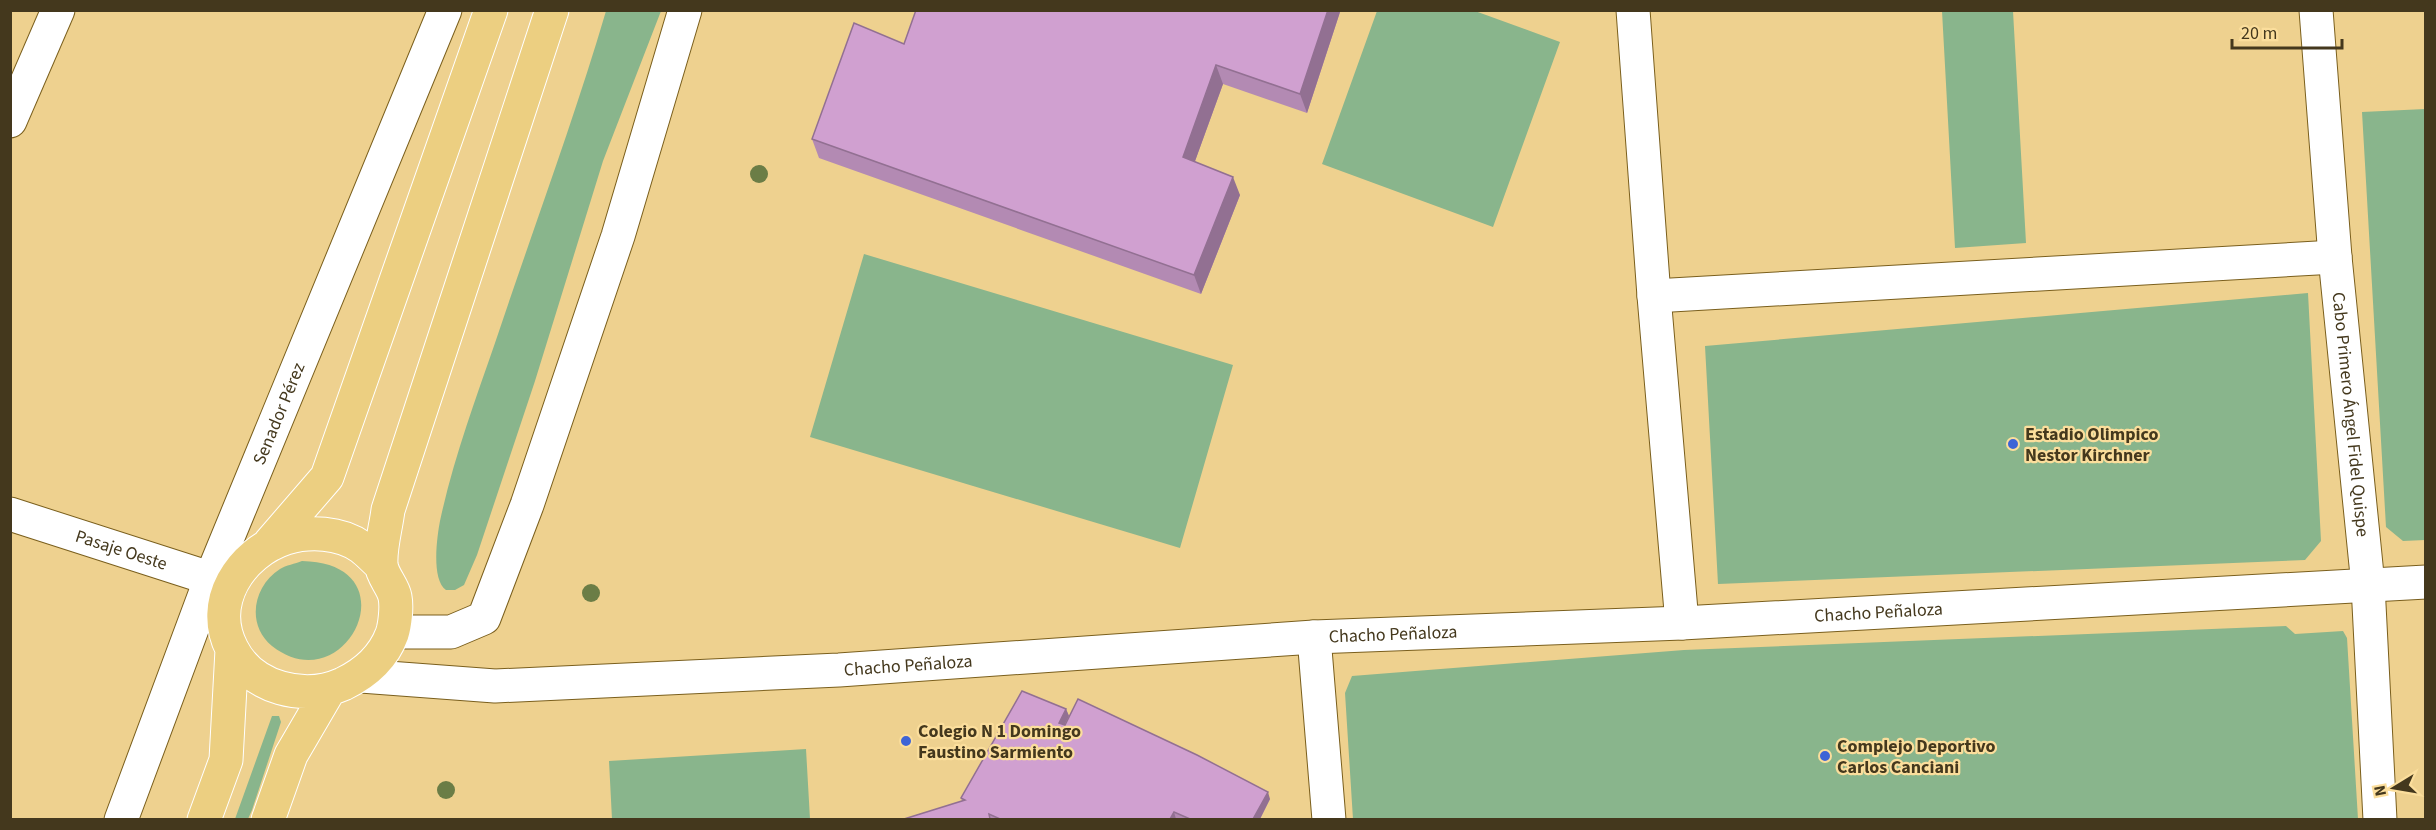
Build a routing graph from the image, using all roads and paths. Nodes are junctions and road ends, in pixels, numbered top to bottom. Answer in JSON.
{"nodes":[{"id":1,"x":58,"y":10,"type":"edge"},
{"id":2,"x":445,"y":10,"type":"edge"},
{"id":3,"x":491,"y":10,"type":"edge"},
{"id":4,"x":552,"y":10,"type":"edge"},
{"id":5,"x":685,"y":10,"type":"edge"},
{"id":6,"x":1633,"y":10,"type":"edge"},
{"id":7,"x":2316,"y":10,"type":"edge"},
{"id":8,"x":10,"y":121,"type":"edge"},
{"id":9,"x":2335,"y":257,"type":"junction"},
{"id":10,"x":1654,"y":296,"type":"junction"},
{"id":11,"x":10,"y":514,"type":"edge"},
{"id":12,"x":270,"y":543,"type":"junction"},
{"id":13,"x":381,"y":565,"type":"junction"},
{"id":14,"x":221,"y":581,"type":"junction"},
{"id":15,"x":2426,"y":582,"type":"edge"},
{"id":16,"x":2368,"y":585,"type":"junction"},
{"id":17,"x":1682,"y":623,"type":"junction"},
{"id":18,"x":393,"y":632,"type":"junction"},
{"id":19,"x":1314,"y":637,"type":"junction"},
{"id":20,"x":232,"y":650,"type":"junction"},
{"id":21,"x":361,"y":675,"type":"junction"},
{"id":22,"x":329,"y":690,"type":"junction"},
{"id":23,"x":121,"y":819,"type":"edge"},
{"id":24,"x":204,"y":819,"type":"edge"},
{"id":25,"x":268,"y":819,"type":"edge"},
{"id":26,"x":1329,"y":819,"type":"edge"},
{"id":27,"x":2380,"y":819,"type":"edge"}],
"edges":[{"from":1,"to":8,"type":"street"},
{"from":2,"to":14,"type":"street","name":"Senador Pérez"},
{"from":3,"to":12,"type":"main road"},
{"from":4,"to":13,"type":"main road"},
{"from":5,"to":18,"type":"street"},
{"from":6,"to":10,"type":"street"},
{"from":7,"to":9,"type":"street","name":"Cabo Primero Ángel Fidel Quispe"},
{"from":9,"to":10,"type":"street"},
{"from":9,"to":16,"type":"street","name":"Cabo Primero Ángel Fidel Quispe"},
{"from":10,"to":17,"type":"street"},
{"from":11,"to":14,"type":"street","name":"Pasaje Oeste"},
{"from":12,"to":13,"type":"main road"},
{"from":12,"to":14,"type":"main road"},
{"from":13,"to":18,"type":"main road"},
{"from":14,"to":20,"type":"main road"},
{"from":14,"to":23,"type":"street","name":"Senador Pérez"},
{"from":15,"to":16,"type":"street","name":"Chacho Peñaloza"},
{"from":16,"to":17,"type":"street","name":"Chacho Peñaloza"},
{"from":16,"to":27,"type":"street","name":"Cabo Primero Ángel Fidel Quispe"},
{"from":17,"to":19,"type":"street","name":"Chacho Peñaloza"},
{"from":18,"to":21,"type":"main road"},
{"from":19,"to":21,"type":"street","name":"Chacho Peñaloza"},
{"from":19,"to":26,"type":"street"},
{"from":20,"to":22,"type":"main road"},
{"from":20,"to":24,"type":"main road"},
{"from":21,"to":22,"type":"main road"},
{"from":22,"to":25,"type":"main road"}]}
